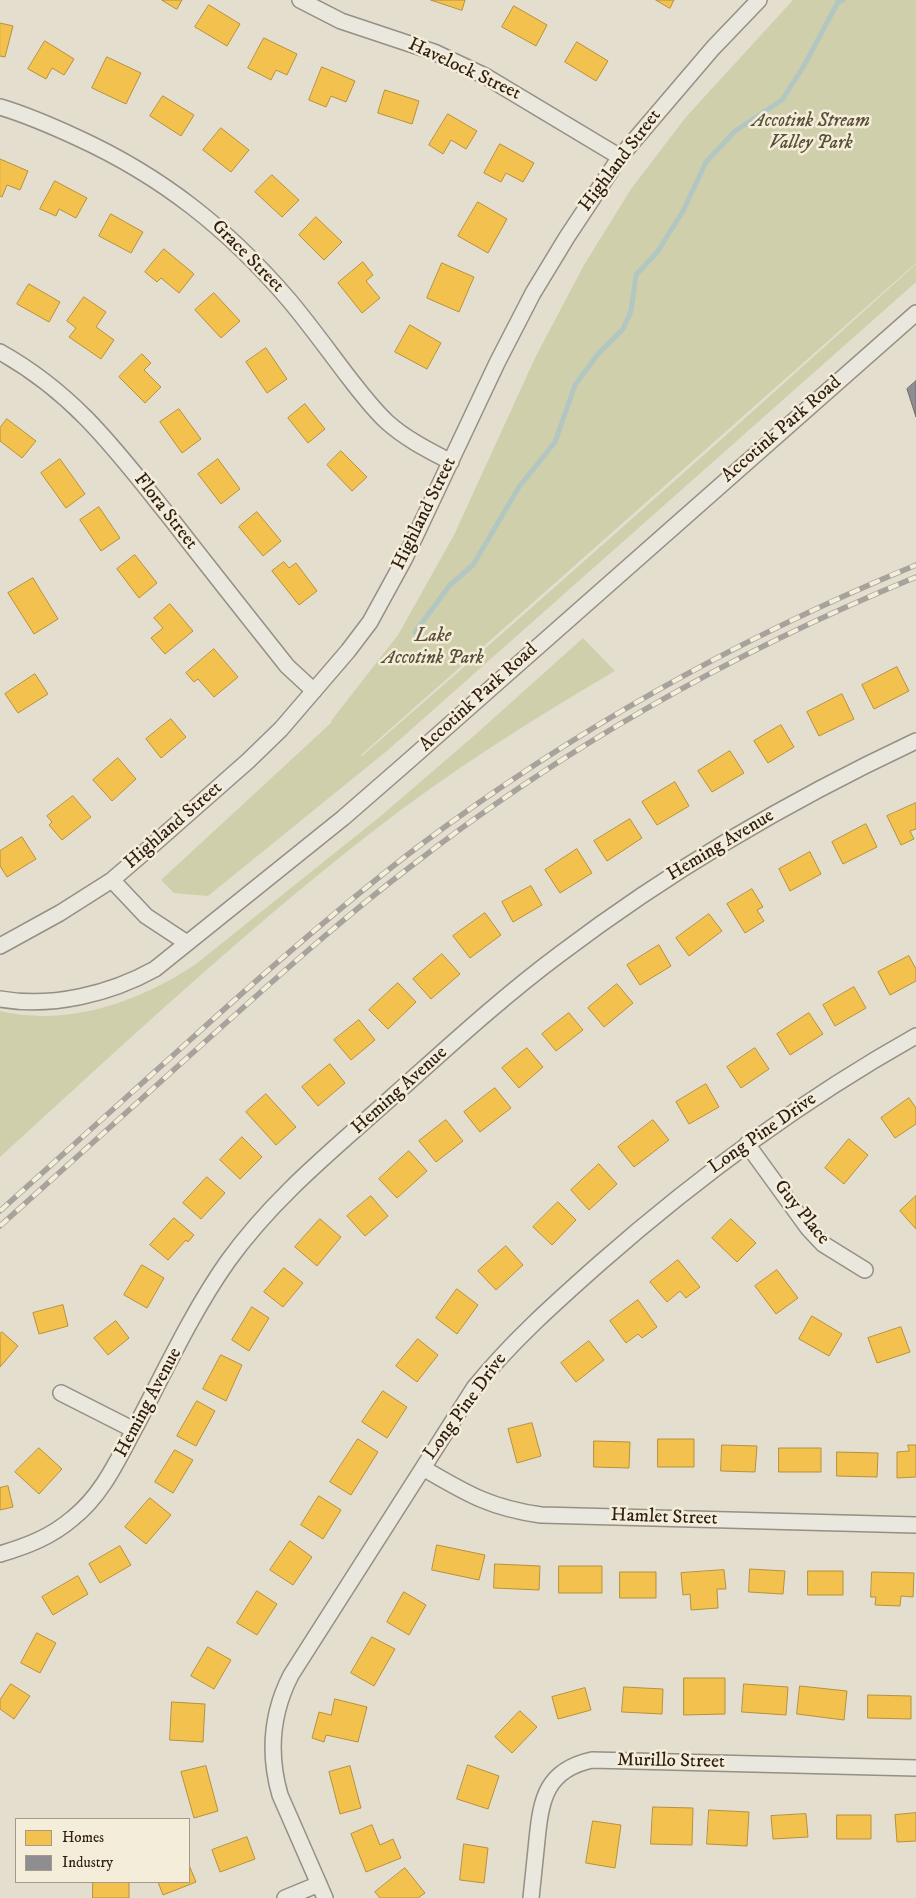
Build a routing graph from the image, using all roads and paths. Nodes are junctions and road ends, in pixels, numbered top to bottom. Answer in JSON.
{"nodes":[{"id":1,"x":300,"y":0,"type":"edge"},
{"id":2,"x":759,"y":0,"type":"edge"},
{"id":3,"x":0,"y":107,"type":"edge"},
{"id":4,"x":620,"y":157,"type":"junction"},
{"id":5,"x":916,"y":313,"type":"edge"},
{"id":6,"x":0,"y":352,"type":"edge"},
{"id":7,"x":451,"y":462,"type":"junction"},
{"id":8,"x":314,"y":691,"type":"junction"},
{"id":9,"x":916,"y":741,"type":"edge"},
{"id":10,"x":112,"y":880,"type":"junction"},
{"id":11,"x":187,"y":943,"type":"junction"},
{"id":12,"x":0,"y":946,"type":"edge"},
{"id":13,"x":0,"y":999,"type":"edge"},
{"id":14,"x":916,"y":1036,"type":"edge"},
{"id":15,"x":747,"y":1144,"type":"junction"},
{"id":16,"x":865,"y":1270,"type":"dead end"},
{"id":17,"x":61,"y":1393,"type":"dead end"},
{"id":18,"x":134,"y":1430,"type":"junction"},
{"id":19,"x":423,"y":1468,"type":"junction"},
{"id":20,"x":916,"y":1525,"type":"edge"},
{"id":21,"x":0,"y":1554,"type":"edge"},
{"id":22,"x":916,"y":1768,"type":"edge"},
{"id":23,"x":319,"y":1884,"type":"junction"},
{"id":24,"x":285,"y":1898,"type":"edge"},
{"id":25,"x":325,"y":1898,"type":"edge"},
{"id":26,"x":531,"y":1898,"type":"edge"}],
"edges":[{"from":1,"to":4,"type":"street","name":"Havelock Street"},
{"from":2,"to":4,"type":"street","name":"Highland Street"},
{"from":3,"to":7,"type":"street","name":"Grace Street"},
{"from":4,"to":7,"type":"street","name":"Highland Street"},
{"from":5,"to":11,"type":"street","name":"Accotink Park Road"},
{"from":6,"to":8,"type":"street","name":"Flora Street"},
{"from":7,"to":8,"type":"street","name":"Highland Street"},
{"from":8,"to":10,"type":"street","name":"Highland Street"},
{"from":9,"to":18,"type":"street","name":"Heming Avenue"},
{"from":10,"to":11,"type":"street"},
{"from":10,"to":12,"type":"street","name":"Highland Street"},
{"from":11,"to":13,"type":"street","name":"Accotink Park Road"},
{"from":14,"to":15,"type":"street","name":"Long Pine Drive"},
{"from":15,"to":16,"type":"street","name":"Guy Place"},
{"from":15,"to":19,"type":"street","name":"Long Pine Drive"},
{"from":17,"to":18,"type":"street"},
{"from":18,"to":21,"type":"street","name":"Heming Avenue"},
{"from":19,"to":20,"type":"street","name":"Hamlet Street"},
{"from":19,"to":23,"type":"street","name":"Long Pine Drive"},
{"from":22,"to":26,"type":"street","name":"Murillo Street"},
{"from":23,"to":24,"type":"street"},
{"from":23,"to":25,"type":"street","name":"Long Pine Drive"}]}
